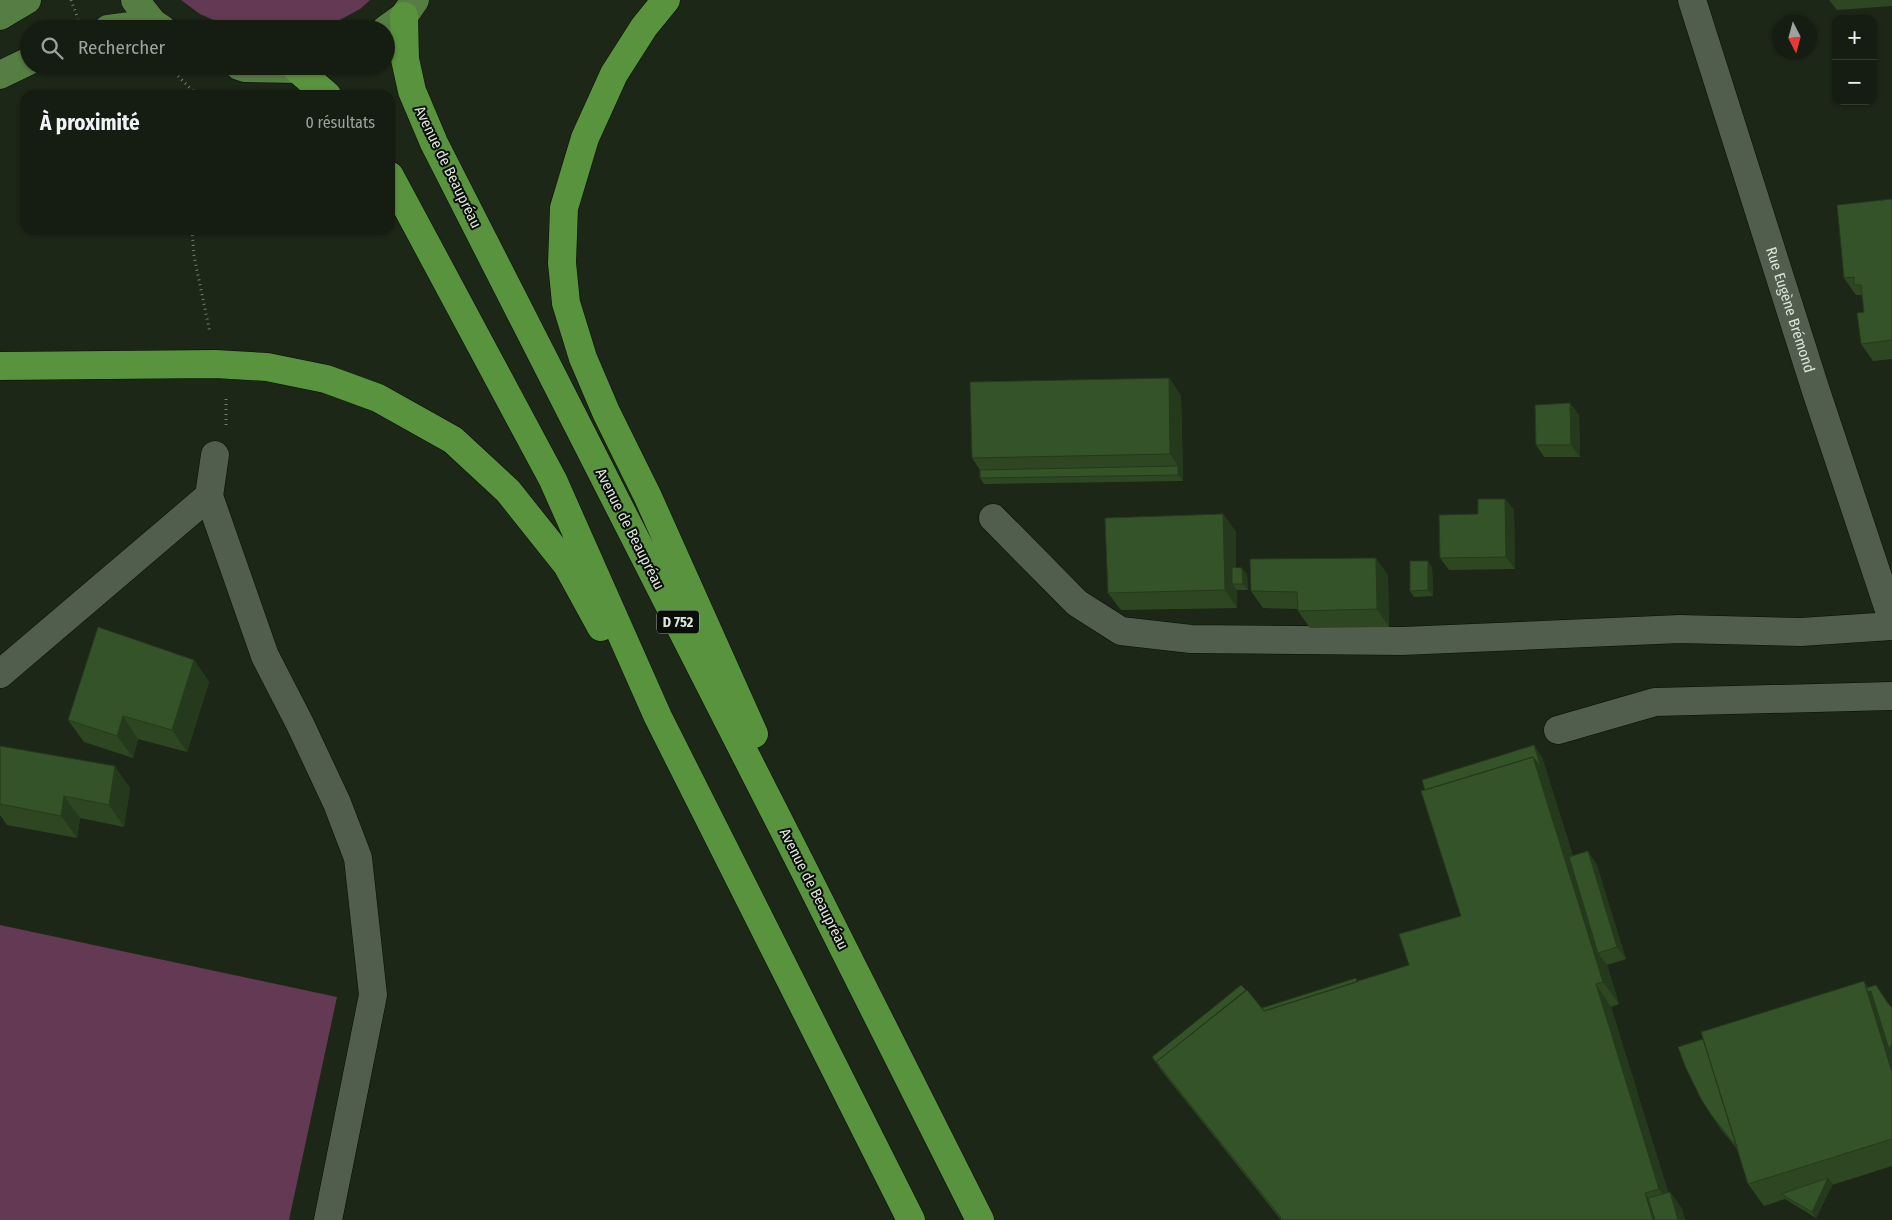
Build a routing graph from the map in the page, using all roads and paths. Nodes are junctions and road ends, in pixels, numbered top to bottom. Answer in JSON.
{"nodes":[{"id":1,"x":27,"y":0,"type":"edge"},
{"id":2,"x":71,"y":0,"type":"edge"},
{"id":3,"x":135,"y":0,"type":"edge"},
{"id":4,"x":666,"y":0,"type":"edge"},
{"id":5,"x":1692,"y":0,"type":"edge"},
{"id":6,"x":402,"y":15,"type":"edge"},
{"id":7,"x":0,"y":16,"type":"edge"},
{"id":8,"x":79,"y":20,"type":"edge"},
{"id":9,"x":152,"y":20,"type":"edge"},
{"id":10,"x":20,"y":65,"type":"edge"},
{"id":11,"x":0,"y":75,"type":"edge"},
{"id":12,"x":177,"y":75,"type":"edge"},
{"id":13,"x":308,"y":75,"type":"edge"},
{"id":14,"x":192,"y":90,"type":"edge"},
{"id":15,"x":322,"y":90,"type":"edge"},
{"id":16,"x":395,"y":185,"type":"edge"},
{"id":17,"x":0,"y":366,"type":"edge"},
{"id":18,"x":215,"y":455,"type":"dead end"},
{"id":19,"x":209,"y":496,"type":"junction"},
{"id":20,"x":993,"y":518,"type":"dead end"},
{"id":21,"x":1892,"y":619,"type":"edge"},
{"id":22,"x":1892,"y":626,"type":"edge"},
{"id":23,"x":0,"y":674,"type":"edge"},
{"id":24,"x":1892,"y":696,"type":"edge"},
{"id":25,"x":658,"y":717,"type":"junction"},
{"id":26,"x":1558,"y":730,"type":"dead end"},
{"id":27,"x":805,"y":872,"type":"junction"},
{"id":28,"x":328,"y":1220,"type":"edge"},
{"id":29,"x":911,"y":1220,"type":"edge"},
{"id":30,"x":980,"y":1220,"type":"edge"}],
"edges":[{"from":1,"to":7,"type":"main road"},
{"from":2,"to":8,"type":"path"},
{"from":3,"to":9,"type":"main road"},
{"from":4,"to":27,"type":"highway"},
{"from":5,"to":21,"type":"street","name":"Rue Eugène Brémond"},
{"from":6,"to":27,"type":"highway","name":"Avenue de Beaupréau","number":"D 752"},
{"from":10,"to":11,"type":"main road"},
{"from":12,"to":14,"type":"path"},
{"from":13,"to":15,"type":"highway"},
{"from":16,"to":25,"type":"highway"},
{"from":17,"to":25,"type":"highway"},
{"from":18,"to":19,"type":"street"},
{"from":19,"to":23,"type":"street"},
{"from":19,"to":28,"type":"street"},
{"from":20,"to":22,"type":"street"},
{"from":24,"to":26,"type":"street"},
{"from":25,"to":29,"type":"highway"},
{"from":27,"to":30,"type":"highway","name":"Avenue de Beaupréau","number":"D 752"}]}
